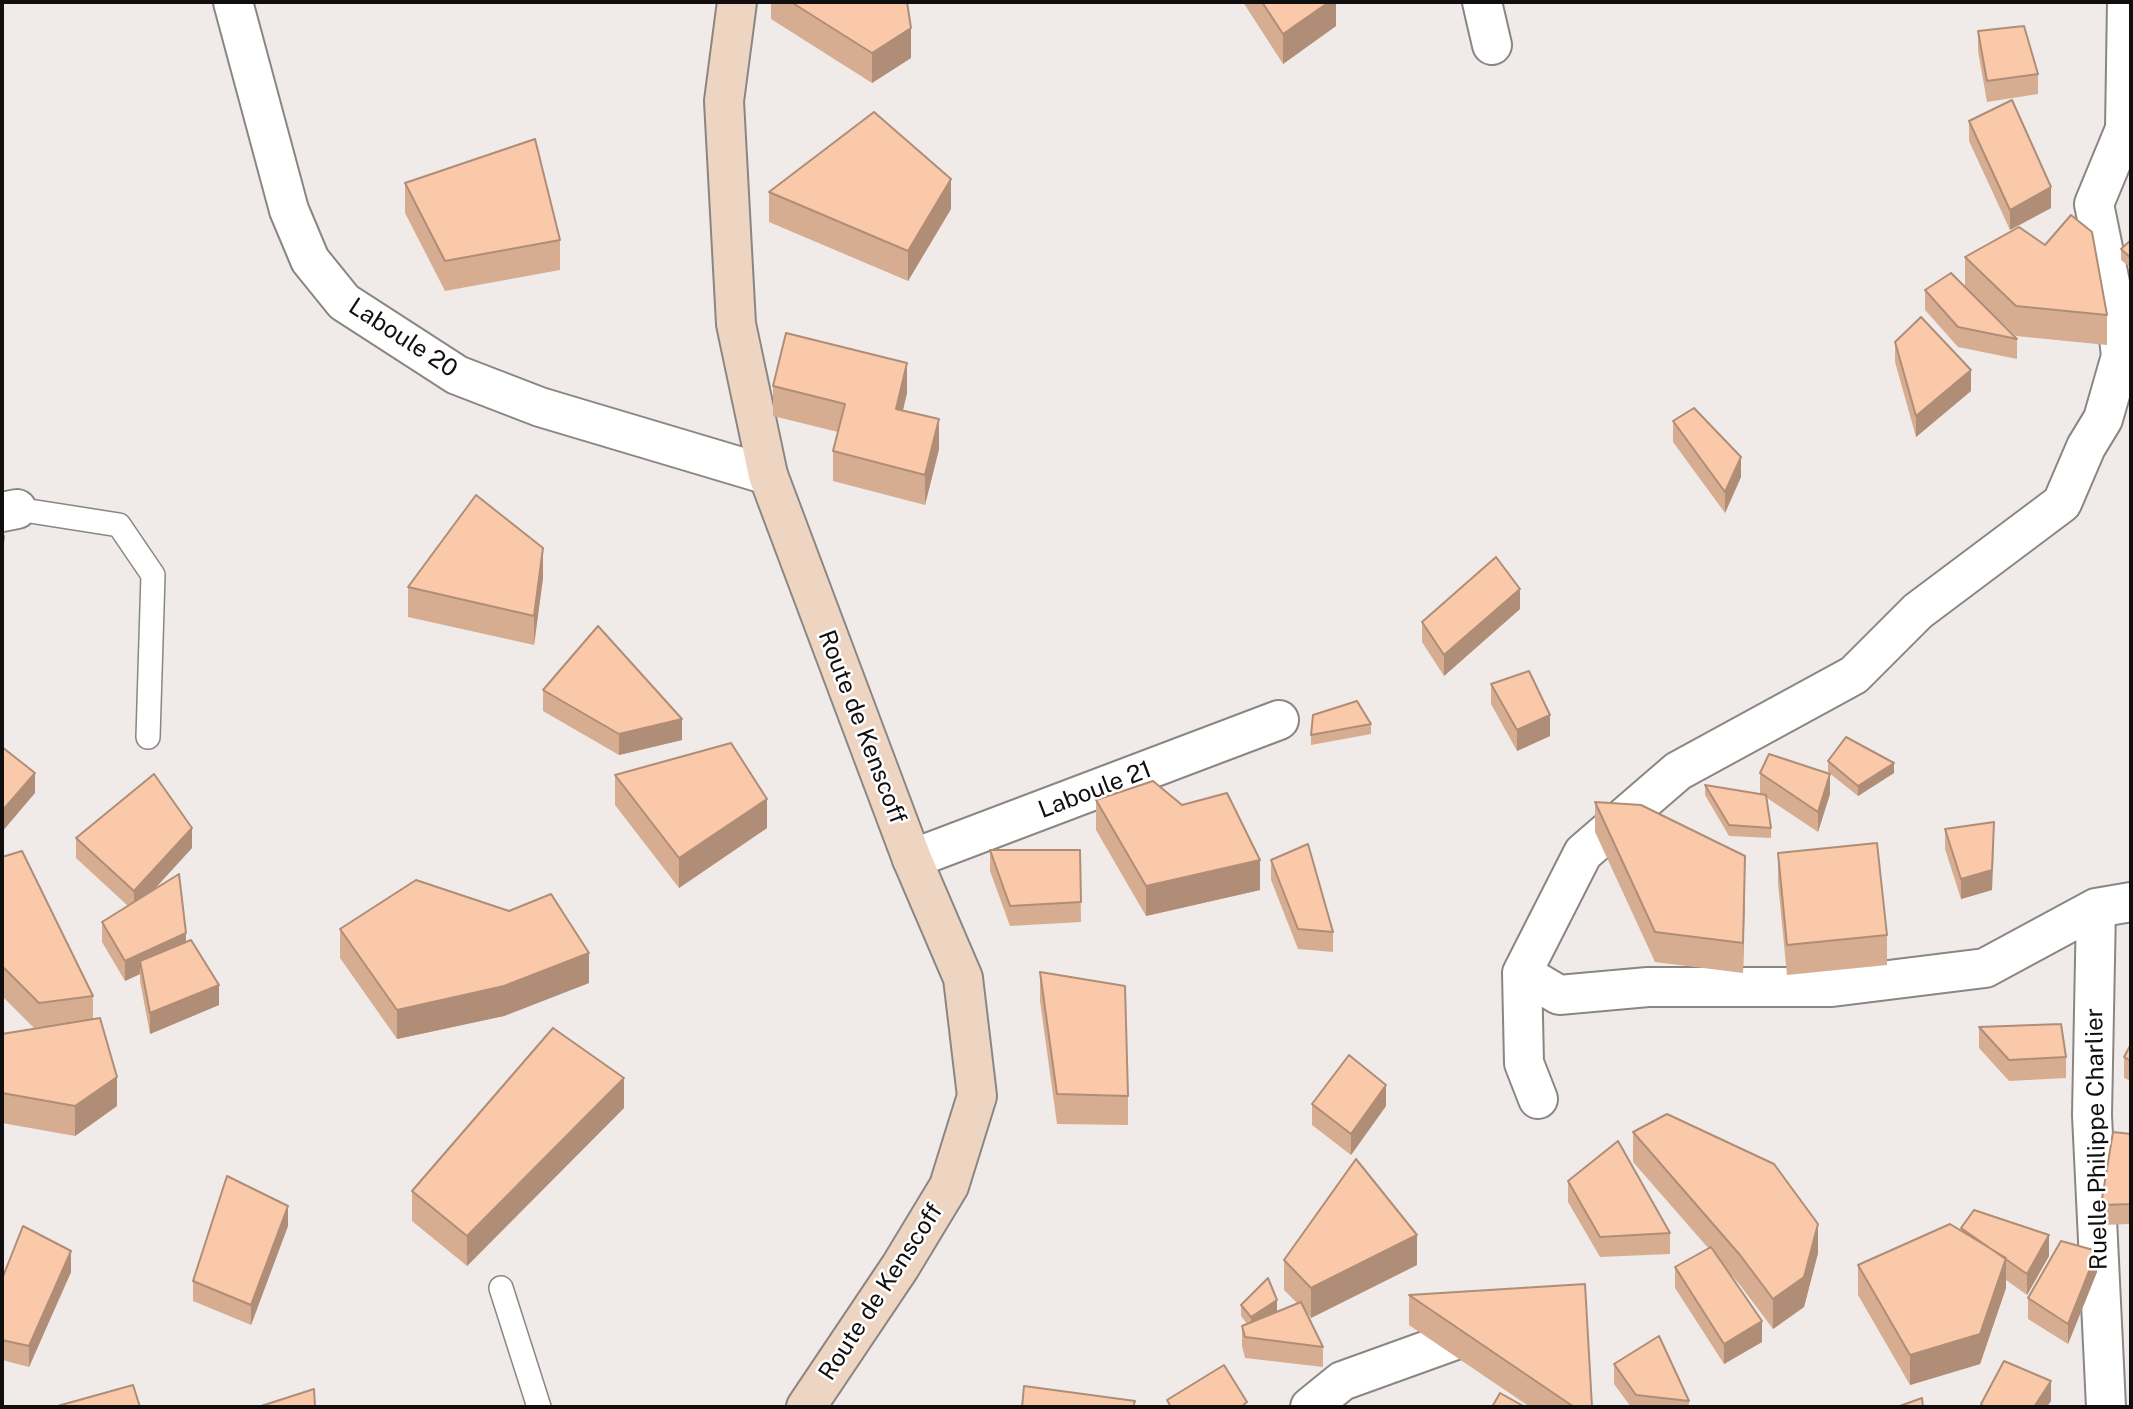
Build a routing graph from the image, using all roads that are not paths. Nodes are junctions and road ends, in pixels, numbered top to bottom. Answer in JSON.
{"nodes":[{"id":1,"x":233,"y":2,"type":"edge"},
{"id":2,"x":737,"y":2,"type":"edge"},
{"id":3,"x":1482,"y":2,"type":"edge"},
{"id":4,"x":2127,"y":2,"type":"edge"},
{"id":5,"x":1492,"y":45,"type":"dead end"},
{"id":6,"x":768,"y":475,"type":"junction"},
{"id":7,"x":9,"y":510,"type":"edge"},
{"id":8,"x":1279,"y":720,"type":"dead end"},
{"id":9,"x":148,"y":737,"type":"dead end"},
{"id":10,"x":912,"y":859,"type":"junction"},
{"id":11,"x":2113,"y":905,"type":"edge"},
{"id":12,"x":1522,"y":974,"type":"junction"},
{"id":13,"x":1538,"y":1098,"type":"dead end"},
{"id":14,"x":500,"y":1288,"type":"dead end"},
{"id":15,"x":1497,"y":1325,"type":"edge"},
{"id":16,"x":539,"y":1407,"type":"edge"},
{"id":17,"x":806,"y":1407,"type":"edge"},
{"id":18,"x":1310,"y":1407,"type":"edge"},
{"id":19,"x":2106,"y":1407,"type":"edge"}],
"edges":[{"from":1,"to":6,"type":"street","name":"Laboule 20"},
{"from":2,"to":6,"type":"main road","name":"Route de Kenscoff"},
{"from":3,"to":5,"type":"street"},
{"from":4,"to":12,"type":"street"},
{"from":6,"to":10,"type":"main road","name":"Route de Kenscoff"},
{"from":7,"to":9,"type":"lane"},
{"from":8,"to":10,"type":"street","name":"Laboule 21"},
{"from":10,"to":17,"type":"main road","name":"Route de Kenscoff"},
{"from":11,"to":12,"type":"street"},
{"from":11,"to":19,"type":"street","name":"Ruelle Philippe Charlier"},
{"from":12,"to":13,"type":"street"},
{"from":14,"to":16,"type":"lane"},
{"from":15,"to":18,"type":"street"}]}
